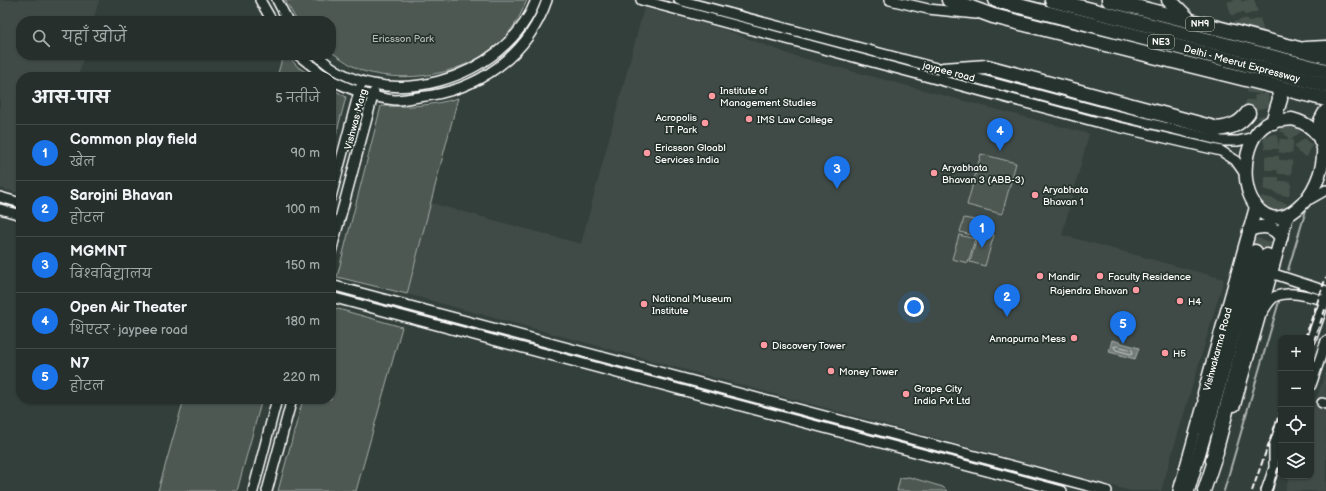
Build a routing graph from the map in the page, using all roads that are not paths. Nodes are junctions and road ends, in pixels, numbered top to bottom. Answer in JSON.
{"nodes":[{"id":1,"x":260,"y":0,"type":"edge"},
{"id":2,"x":277,"y":0,"type":"edge"},
{"id":3,"x":536,"y":0,"type":"edge"},
{"id":4,"x":547,"y":0,"type":"edge"},
{"id":5,"x":641,"y":0,"type":"edge"},
{"id":6,"x":679,"y":0,"type":"edge"},
{"id":7,"x":890,"y":0,"type":"edge"},
{"id":8,"x":949,"y":0,"type":"edge"},
{"id":9,"x":996,"y":0,"type":"edge"},
{"id":10,"x":1052,"y":0,"type":"edge"},
{"id":11,"x":1109,"y":0,"type":"edge"},
{"id":12,"x":1169,"y":0,"type":"edge"},
{"id":13,"x":269,"y":16,"type":"edge"},
{"id":14,"x":285,"y":16,"type":"edge"},
{"id":15,"x":993,"y":16,"type":"junction"},
{"id":16,"x":1190,"y":21,"type":"junction"},
{"id":17,"x":1326,"y":47,"type":"edge"},
{"id":18,"x":1292,"y":48,"type":"junction"},
{"id":19,"x":1326,"y":56,"type":"edge"},
{"id":20,"x":304,"y":60,"type":"edge"},
{"id":21,"x":324,"y":60,"type":"edge"},
{"id":22,"x":916,"y":62,"type":"junction"},
{"id":23,"x":943,"y":70,"type":"junction"},
{"id":24,"x":1326,"y":71,"type":"edge"},
{"id":25,"x":320,"y":72,"type":"edge"},
{"id":26,"x":914,"y":72,"type":"junction"},
{"id":27,"x":362,"y":81,"type":"junction"},
{"id":28,"x":336,"y":82,"type":"edge"},
{"id":29,"x":375,"y":85,"type":"junction"},
{"id":30,"x":1326,"y":85,"type":"edge"},
{"id":31,"x":1279,"y":88,"type":"junction"},
{"id":32,"x":359,"y":92,"type":"junction"},
{"id":33,"x":372,"y":97,"type":"junction"},
{"id":34,"x":1326,"y":99,"type":"edge"},
{"id":35,"x":1099,"y":111,"type":"junction"},
{"id":36,"x":1326,"y":112,"type":"edge"},
{"id":37,"x":1248,"y":113,"type":"tunnel mouth"},
{"id":38,"x":1097,"y":122,"type":"junction"},
{"id":39,"x":1273,"y":122,"type":"junction"},
{"id":40,"x":1254,"y":137,"type":"junction"},
{"id":41,"x":1324,"y":150,"type":"edge"},
{"id":42,"x":1245,"y":174,"type":"junction"},
{"id":43,"x":336,"y":178,"type":"edge"},
{"id":44,"x":1326,"y":190,"type":"edge"},
{"id":45,"x":0,"y":197,"type":"edge"},
{"id":46,"x":1310,"y":199,"type":"junction"},
{"id":47,"x":16,"y":202,"type":"edge"},
{"id":48,"x":1256,"y":207,"type":"junction"},
{"id":49,"x":0,"y":209,"type":"edge"},
{"id":50,"x":16,"y":214,"type":"edge"},
{"id":51,"x":1287,"y":216,"type":"junction"},
{"id":52,"x":1249,"y":230,"type":"junction"},
{"id":53,"x":336,"y":233,"type":"edge"},
{"id":54,"x":1281,"y":238,"type":"junction"},
{"id":55,"x":1271,"y":273,"type":"junction"},
{"id":56,"x":336,"y":286,"type":"edge"},
{"id":57,"x":336,"y":298,"type":"edge"},
{"id":58,"x":1326,"y":298,"type":"edge"},
{"id":59,"x":1258,"y":320,"type":"junction"},
{"id":60,"x":1313,"y":335,"type":"edge"},
{"id":61,"x":1326,"y":341,"type":"edge"},
{"id":62,"x":1314,"y":376,"type":"edge"},
{"id":63,"x":1204,"y":398,"type":"junction"},
{"id":64,"x":276,"y":404,"type":"edge"},
{"id":65,"x":291,"y":404,"type":"edge"},
{"id":66,"x":1206,"y":430,"type":"junction"},
{"id":67,"x":1278,"y":434,"type":"edge"},
{"id":68,"x":1213,"y":460,"type":"junction"},
{"id":69,"x":1278,"y":463,"type":"edge"},
{"id":70,"x":1274,"y":468,"type":"junction"},
{"id":71,"x":253,"y":491,"type":"edge"},
{"id":72,"x":267,"y":491,"type":"edge"},
{"id":73,"x":1062,"y":491,"type":"edge"},
{"id":74,"x":1107,"y":491,"type":"edge"},
{"id":75,"x":1178,"y":491,"type":"edge"},
{"id":76,"x":1188,"y":491,"type":"edge"},
{"id":77,"x":1204,"y":491,"type":"edge"},
{"id":78,"x":1266,"y":491,"type":"edge"}],
"edges":[{"from":1,"to":13,"type":"street"},
{"from":2,"to":14,"type":"street"},
{"from":3,"to":29,"type":"street"},
{"from":4,"to":33,"type":"street"},
{"from":5,"to":26,"type":"street","name":"jaypee road"},
{"from":6,"to":22,"type":"street"},
{"from":7,"to":15,"type":"street"},
{"from":8,"to":15,"type":"highway"},
{"from":9,"to":30,"type":"highway","name":"Delhi - Meerut Expressway","number":"NE3"},
{"from":10,"to":24,"type":"highway","name":"Delhi - Meerut Expressway","number":"NE3"},
{"from":11,"to":16,"type":"highway","number":"NH9"},
{"from":12,"to":16,"type":"highway"},
{"from":15,"to":31,"type":"highway"},
{"from":16,"to":18,"type":"highway","number":"NH9"},
{"from":17,"to":18,"type":"main road"},
{"from":18,"to":19,"type":"highway","number":"NH9"},
{"from":20,"to":25,"type":"street"},
{"from":21,"to":27,"type":"street"},
{"from":22,"to":23,"type":"street"},
{"from":22,"to":26,"type":"street"},
{"from":23,"to":35,"type":"street"},
{"from":23,"to":37,"type":"highway"},
{"from":26,"to":38,"type":"street","name":"jaypee road"},
{"from":27,"to":29,"type":"street"},
{"from":27,"to":32,"type":"street","name":"Vishwas Marg"},
{"from":28,"to":32,"type":"street"},
{"from":29,"to":33,"type":"street","name":"Vishwas Marg"},
{"from":31,"to":34,"type":"highway"},
{"from":31,"to":39,"type":"highway"},
{"from":32,"to":33,"type":"street"},
{"from":32,"to":43,"type":"street","name":"Vishwas Marg"},
{"from":33,"to":53,"type":"street","name":"Vishwas Marg"},
{"from":35,"to":38,"type":"street"},
{"from":35,"to":40,"type":"street"},
{"from":36,"to":41,"type":"highway"},
{"from":38,"to":42,"type":"street","name":"jaypee road"},
{"from":39,"to":40,"type":"main road"},
{"from":39,"to":41,"type":"main road"},
{"from":40,"to":42,"type":"main road"},
{"from":41,"to":46,"type":"main road"},
{"from":42,"to":48,"type":"main road"},
{"from":44,"to":46,"type":"street"},
{"from":45,"to":47,"type":"street"},
{"from":46,"to":51,"type":"main road"},
{"from":48,"to":51,"type":"main road"},
{"from":48,"to":52,"type":"main road","name":"Vishwakarma Road"},
{"from":49,"to":50,"type":"street"},
{"from":51,"to":54,"type":"main road"},
{"from":52,"to":54,"type":"main road"},
{"from":52,"to":63,"type":"main road","name":"Vishwakarma Road"},
{"from":54,"to":55,"type":"main road"},
{"from":55,"to":58,"type":"street"},
{"from":55,"to":59,"type":"main road"},
{"from":56,"to":74,"type":"street"},
{"from":57,"to":73,"type":"street"},
{"from":58,"to":59,"type":"street"},
{"from":58,"to":60,"type":"street"},
{"from":59,"to":68,"type":"main road"},
{"from":61,"to":62,"type":"street"},
{"from":63,"to":66,"type":"main road","name":"Vishwakarma Road"},
{"from":63,"to":75,"type":"street"},
{"from":64,"to":71,"type":"street"},
{"from":65,"to":72,"type":"street"},
{"from":66,"to":68,"type":"highway"},
{"from":66,"to":76,"type":"main road","name":"Vishwakarma Road"},
{"from":67,"to":70,"type":"street"},
{"from":68,"to":77,"type":"main road"},
{"from":69,"to":70,"type":"street"},
{"from":70,"to":78,"type":"street"}]}
